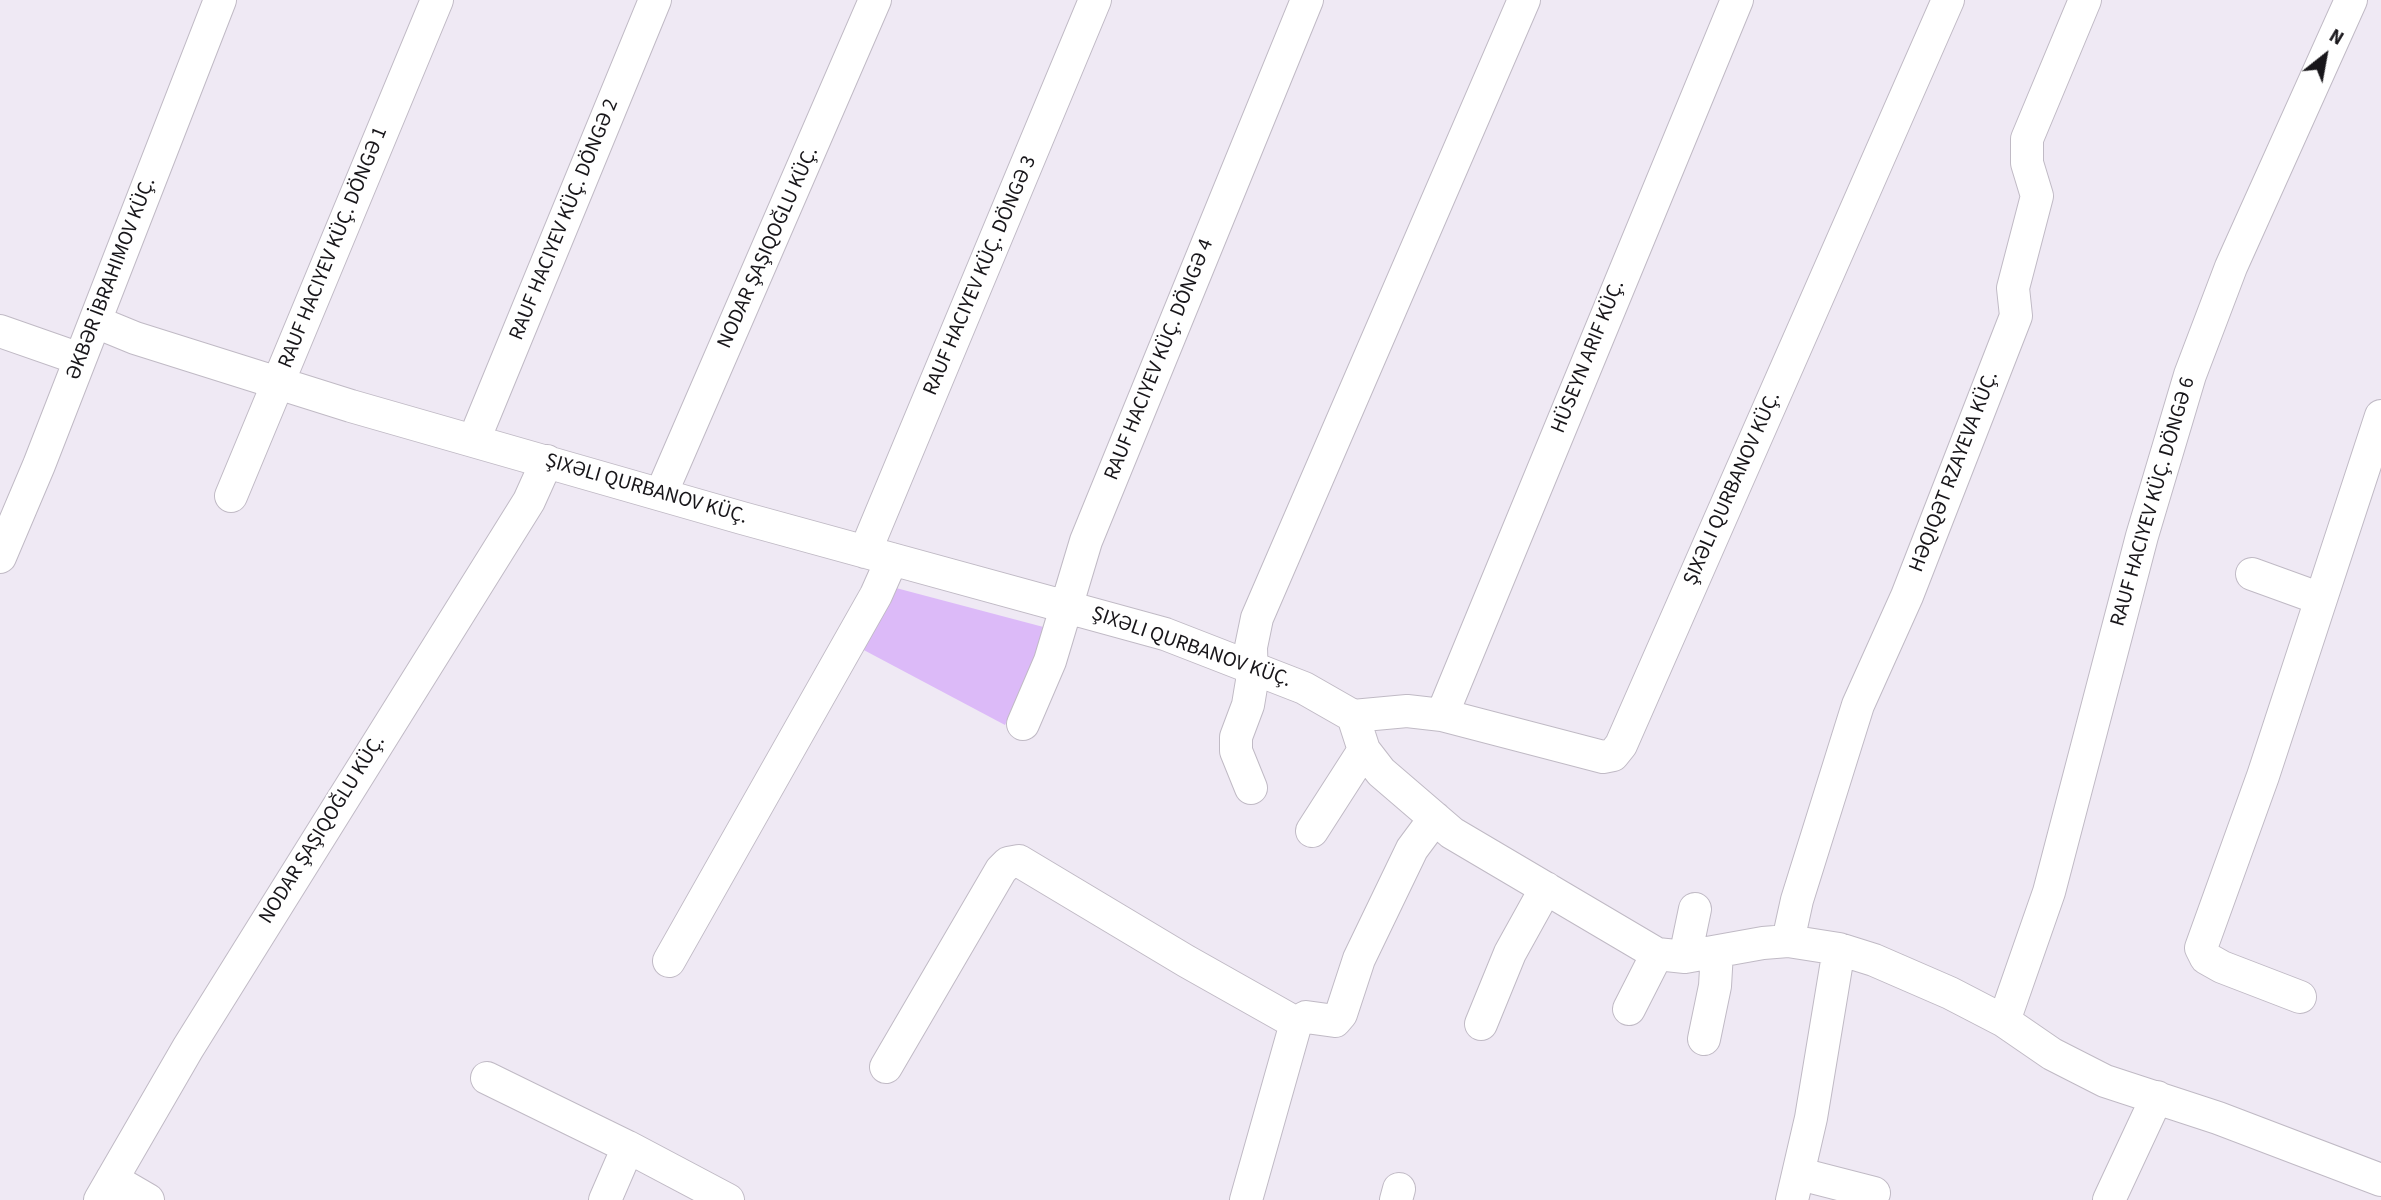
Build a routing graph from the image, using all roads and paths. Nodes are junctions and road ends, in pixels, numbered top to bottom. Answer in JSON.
{"nodes":[{"id":1,"x":220,"y":0,"type":"edge"},
{"id":2,"x":437,"y":0,"type":"edge"},
{"id":3,"x":654,"y":0,"type":"edge"},
{"id":4,"x":875,"y":0,"type":"edge"},
{"id":5,"x":1095,"y":0,"type":"edge"},
{"id":6,"x":1307,"y":0,"type":"edge"},
{"id":7,"x":1524,"y":0,"type":"edge"},
{"id":8,"x":1737,"y":0,"type":"edge"},
{"id":9,"x":1948,"y":0,"type":"edge"},
{"id":10,"x":2085,"y":0,"type":"edge"},
{"id":11,"x":2351,"y":0,"type":"edge"},
{"id":12,"x":96,"y":322,"type":"junction"},
{"id":13,"x":0,"y":331,"type":"edge"},
{"id":14,"x":80,"y":359,"type":"junction"},
{"id":15,"x":279,"y":382,"type":"junction"},
{"id":16,"x":2381,"y":415,"type":"edge"},
{"id":17,"x":474,"y":440,"type":"junction"},
{"id":18,"x":547,"y":461,"type":"junction"},
{"id":19,"x":660,"y":494,"type":"junction"},
{"id":20,"x":231,"y":496,"type":"dead end"},
{"id":21,"x":878,"y":555,"type":"junction"},
{"id":22,"x":0,"y":557,"type":"edge"},
{"id":23,"x":2252,"y":574,"type":"dead end"},
{"id":24,"x":2321,"y":599,"type":"junction"},
{"id":25,"x":1068,"y":606,"type":"junction"},
{"id":26,"x":1250,"y":665,"type":"junction"},
{"id":27,"x":1442,"y":715,"type":"junction"},
{"id":28,"x":1353,"y":716,"type":"junction"},
{"id":29,"x":1023,"y":723,"type":"dead end"},
{"id":30,"x":1364,"y":750,"type":"junction"},
{"id":31,"x":1251,"y":788,"type":"dead end"},
{"id":32,"x":1434,"y":818,"type":"junction"},
{"id":33,"x":1312,"y":831,"type":"dead end"},
{"id":34,"x":1546,"y":888,"type":"junction"},
{"id":35,"x":1695,"y":909,"type":"dead end"},
{"id":36,"x":1788,"y":942,"type":"junction"},
{"id":37,"x":1839,"y":949,"type":"junction"},
{"id":38,"x":1717,"y":952,"type":"junction"},
{"id":39,"x":1671,"y":955,"type":"junction"},
{"id":40,"x":669,"y":961,"type":"dead end"},
{"id":41,"x":2300,"y":998,"type":"dead end"},
{"id":42,"x":1629,"y":1009,"type":"dead end"},
{"id":43,"x":2004,"y":1021,"type":"junction"},
{"id":44,"x":1296,"y":1023,"type":"junction"},
{"id":45,"x":1481,"y":1024,"type":"dead end"},
{"id":46,"x":1704,"y":1040,"type":"dead end"},
{"id":47,"x":886,"y":1067,"type":"dead end"},
{"id":48,"x":487,"y":1078,"type":"dead end"},
{"id":49,"x":2157,"y":1097,"type":"junction"},
{"id":50,"x":628,"y":1147,"type":"junction"},
{"id":51,"x":2378,"y":1172,"type":"edge"},
{"id":52,"x":1796,"y":1187,"type":"edge"},
{"id":53,"x":106,"y":1189,"type":"edge"},
{"id":54,"x":1874,"y":1193,"type":"dead end"},
{"id":55,"x":148,"y":1200,"type":"edge"},
{"id":56,"x":605,"y":1200,"type":"edge"},
{"id":57,"x":728,"y":1200,"type":"edge"},
{"id":58,"x":1246,"y":1200,"type":"edge"},
{"id":59,"x":2109,"y":1200,"type":"edge"}],
"edges":[{"from":1,"to":12,"type":"street","name":"ƏKBƏR İBRAHIMOV KÜÇ."},
{"from":2,"to":15,"type":"street"},
{"from":3,"to":17,"type":"street"},
{"from":4,"to":19,"type":"street"},
{"from":5,"to":21,"type":"street"},
{"from":6,"to":25,"type":"street"},
{"from":7,"to":26,"type":"street"},
{"from":8,"to":27,"type":"street","name":"HÜSEYN ARIF KÜÇ."},
{"from":9,"to":27,"type":"street"},
{"from":10,"to":36,"type":"street","name":"HƏQIQƏT RZAYEVA KÜÇ."},
{"from":11,"to":43,"type":"street"},
{"from":12,"to":14,"type":"street","name":"ƏKBƏR İBRAHIMOV KÜÇ."},
{"from":12,"to":15,"type":"street"},
{"from":13,"to":14,"type":"street"},
{"from":14,"to":22,"type":"street","name":"ƏKBƏR İBRAHIMOV KÜÇ."},
{"from":15,"to":17,"type":"street"},
{"from":15,"to":20,"type":"street"},
{"from":16,"to":24,"type":"street"},
{"from":17,"to":18,"type":"street"},
{"from":18,"to":19,"type":"street"},
{"from":18,"to":53,"type":"street"},
{"from":19,"to":21,"type":"street"},
{"from":21,"to":25,"type":"street"},
{"from":21,"to":40,"type":"street"},
{"from":23,"to":24,"type":"street"},
{"from":24,"to":41,"type":"street"},
{"from":25,"to":26,"type":"street"},
{"from":25,"to":29,"type":"street"},
{"from":26,"to":28,"type":"street"},
{"from":26,"to":31,"type":"street"},
{"from":27,"to":28,"type":"street"},
{"from":28,"to":30,"type":"street"},
{"from":30,"to":32,"type":"street"},
{"from":30,"to":33,"type":"street"},
{"from":32,"to":34,"type":"street"},
{"from":32,"to":44,"type":"street"},
{"from":34,"to":39,"type":"street"},
{"from":34,"to":45,"type":"street"},
{"from":35,"to":39,"type":"street"},
{"from":36,"to":37,"type":"street"},
{"from":36,"to":38,"type":"street"},
{"from":37,"to":43,"type":"street"},
{"from":37,"to":52,"type":"street"},
{"from":38,"to":39,"type":"street"},
{"from":38,"to":46,"type":"street"},
{"from":39,"to":42,"type":"street"},
{"from":43,"to":49,"type":"street"},
{"from":44,"to":47,"type":"street"},
{"from":44,"to":58,"type":"street"},
{"from":48,"to":50,"type":"street"},
{"from":49,"to":51,"type":"street"},
{"from":49,"to":59,"type":"street"},
{"from":50,"to":56,"type":"street"},
{"from":50,"to":57,"type":"street"},
{"from":52,"to":54,"type":"street"},
{"from":53,"to":55,"type":"street"}]}
